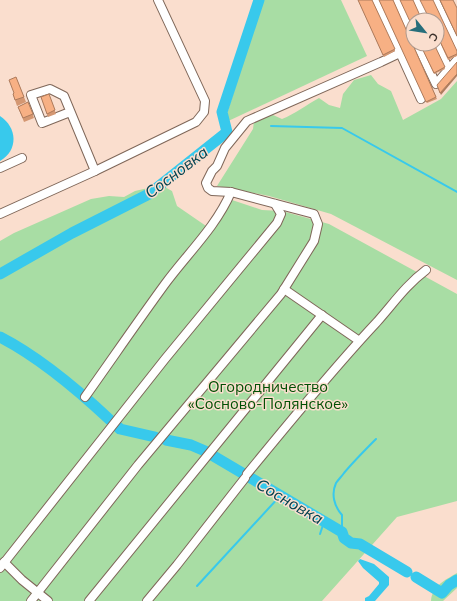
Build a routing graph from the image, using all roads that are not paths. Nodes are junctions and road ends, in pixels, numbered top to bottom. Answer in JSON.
{"nodes":[{"id":1,"x":158,"y":0,"type":"edge"},
{"id":2,"x":376,"y":0,"type":"edge"},
{"id":3,"x":396,"y":0,"type":"edge"},
{"id":4,"x":417,"y":0,"type":"edge"},
{"id":5,"x":435,"y":0,"type":"edge"},
{"id":6,"x":422,"y":12,"type":"edge"},
{"id":7,"x":405,"y":19,"type":"edge"},
{"id":8,"x":457,"y":46,"type":"edge"},
{"id":9,"x":421,"y":52,"type":"edge"},
{"id":10,"x":441,"y":52,"type":"edge"},
{"id":11,"x":400,"y":53,"type":"junction"},
{"id":12,"x":457,"y":60,"type":"edge"},
{"id":13,"x":449,"y":70,"type":"junction"},
{"id":14,"x":421,"y":99,"type":"dead end"},
{"id":15,"x":70,"y":112,"type":"junction"},
{"id":16,"x":22,"y":158,"type":"dead end"},
{"id":17,"x":0,"y":168,"type":"edge"},
{"id":18,"x":94,"y":171,"type":"junction"},
{"id":19,"x":231,"y":192,"type":"junction"},
{"id":20,"x":275,"y":204,"type":"junction"},
{"id":21,"x":0,"y":214,"type":"edge"},
{"id":22,"x":426,"y":270,"type":"dead end"},
{"id":23,"x":284,"y":289,"type":"junction"},
{"id":24,"x":322,"y":315,"type":"junction"},
{"id":25,"x":358,"y":340,"type":"junction"},
{"id":26,"x":85,"y":396,"type":"dead end"},
{"id":27,"x":2,"y":565,"type":"edge"},
{"id":28,"x":38,"y":593,"type":"junction"},
{"id":29,"x":31,"y":601,"type":"edge"},
{"id":30,"x":48,"y":601,"type":"edge"},
{"id":31,"x":89,"y":601,"type":"edge"},
{"id":32,"x":147,"y":601,"type":"edge"}],
"edges":[{"from":1,"to":18,"type":"lane"},
{"from":2,"to":11,"type":"lane"},
{"from":3,"to":7,"type":"lane"},
{"from":4,"to":6,"type":"lane"},
{"from":5,"to":8,"type":"lane"},
{"from":9,"to":13,"type":"lane"},
{"from":10,"to":13,"type":"lane"},
{"from":11,"to":14,"type":"lane"},
{"from":11,"to":19,"type":"lane"},
{"from":12,"to":13,"type":"lane"},
{"from":15,"to":15,"type":"lane"},
{"from":15,"to":18,"type":"lane"},
{"from":16,"to":17,"type":"lane"},
{"from":18,"to":21,"type":"lane"},
{"from":19,"to":20,"type":"lane"},
{"from":19,"to":26,"type":"lane"},
{"from":20,"to":23,"type":"lane"},
{"from":20,"to":27,"type":"lane"},
{"from":22,"to":25,"type":"lane"},
{"from":23,"to":24,"type":"lane"},
{"from":23,"to":28,"type":"lane"},
{"from":24,"to":25,"type":"lane"},
{"from":24,"to":31,"type":"lane"},
{"from":25,"to":32,"type":"lane"},
{"from":27,"to":28,"type":"lane"},
{"from":28,"to":29,"type":"lane"},
{"from":28,"to":30,"type":"lane"}]}
